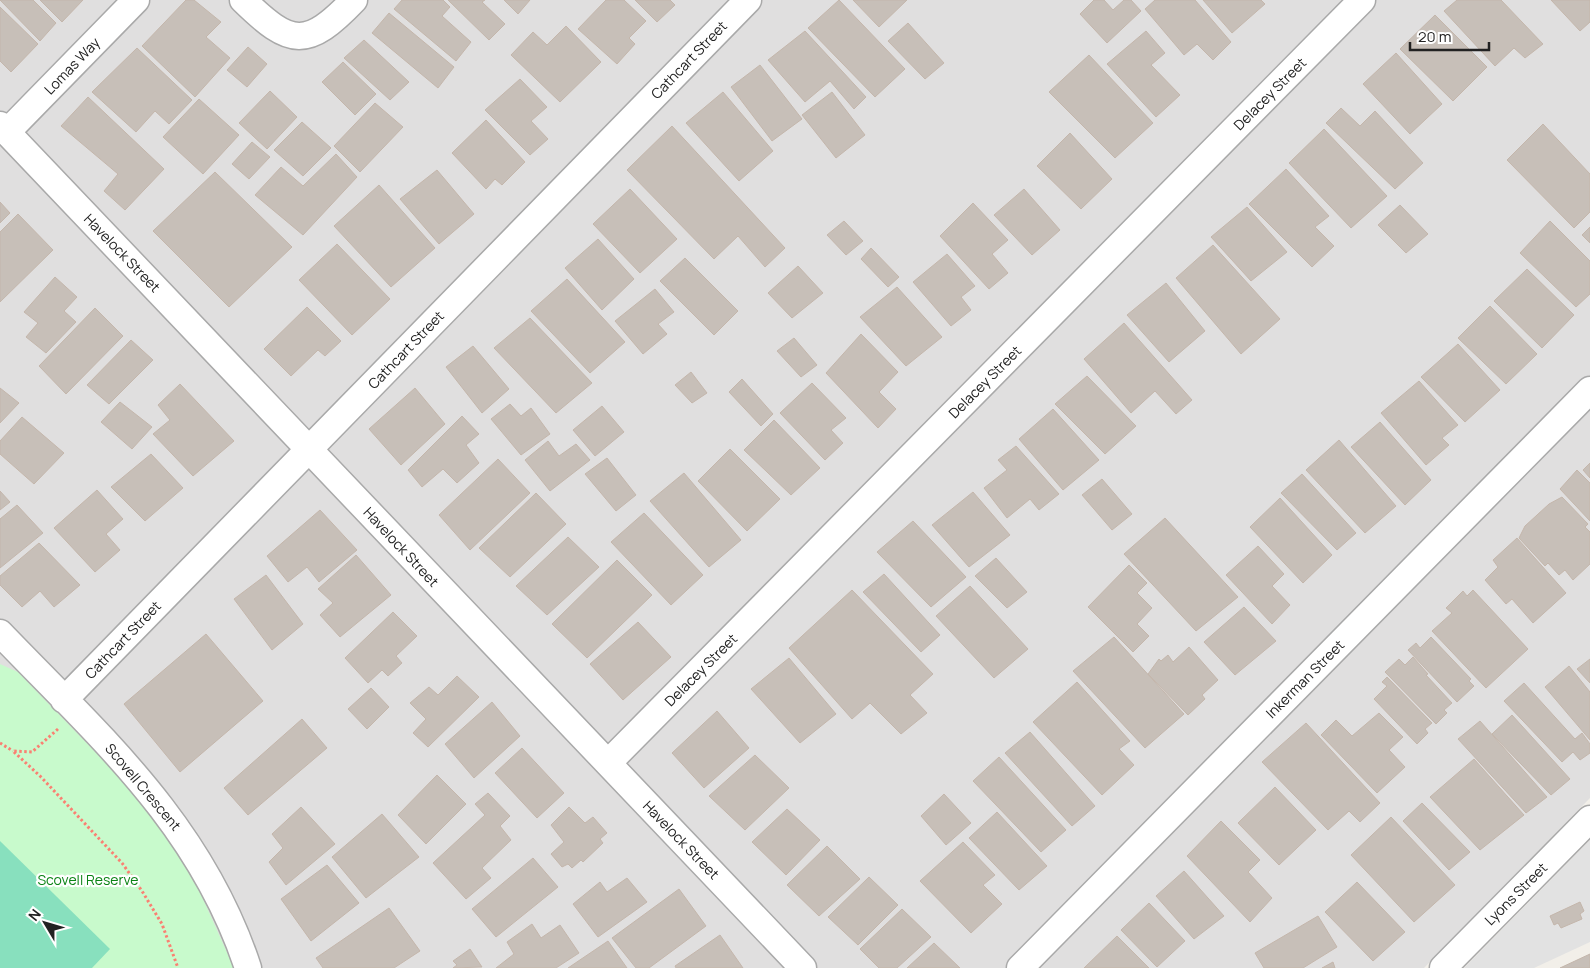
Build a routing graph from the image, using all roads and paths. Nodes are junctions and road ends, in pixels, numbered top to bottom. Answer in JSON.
{"nodes":[{"id":1,"x":136,"y":0,"type":"edge"},
{"id":2,"x":243,"y":0,"type":"edge"},
{"id":3,"x":354,"y":0,"type":"edge"},
{"id":4,"x":748,"y":0,"type":"edge"},
{"id":5,"x":1362,"y":0,"type":"edge"},
{"id":6,"x":4,"y":129,"type":"edge"},
{"id":7,"x":1590,"y":390,"type":"edge"},
{"id":8,"x":309,"y":450,"type":"junction"},
{"id":9,"x":0,"y":633,"type":"edge"},
{"id":10,"x":70,"y":706,"type":"junction"},
{"id":11,"x":0,"y":743,"type":"edge"},
{"id":12,"x":13,"y":751,"type":"junction"},
{"id":13,"x":608,"y":763,"type":"junction"},
{"id":14,"x":1590,"y":819,"type":"edge"},
{"id":15,"x":178,"y":968,"type":"edge"},
{"id":16,"x":248,"y":968,"type":"edge"},
{"id":17,"x":803,"y":968,"type":"edge"},
{"id":18,"x":1020,"y":968,"type":"edge"},
{"id":19,"x":1443,"y":968,"type":"edge"}],
"edges":[{"from":1,"to":6,"type":"street","name":"Lomas Way"},
{"from":2,"to":3,"type":"street"},
{"from":4,"to":8,"type":"street","name":"Cathcart Street"},
{"from":5,"to":13,"type":"street","name":"Delacey Street"},
{"from":6,"to":8,"type":"street","name":"Havelock Street"},
{"from":7,"to":18,"type":"street","name":"Inkerman Street"},
{"from":8,"to":10,"type":"street","name":"Cathcart Street"},
{"from":8,"to":13,"type":"street","name":"Havelock Street"},
{"from":9,"to":10,"type":"street","name":"Scovell Crescent"},
{"from":10,"to":12,"type":"path"},
{"from":10,"to":16,"type":"street","name":"Scovell Crescent"},
{"from":11,"to":12,"type":"path"},
{"from":12,"to":15,"type":"path"},
{"from":13,"to":17,"type":"street","name":"Havelock Street"},
{"from":14,"to":19,"type":"street","name":"Lyons Street"}]}
